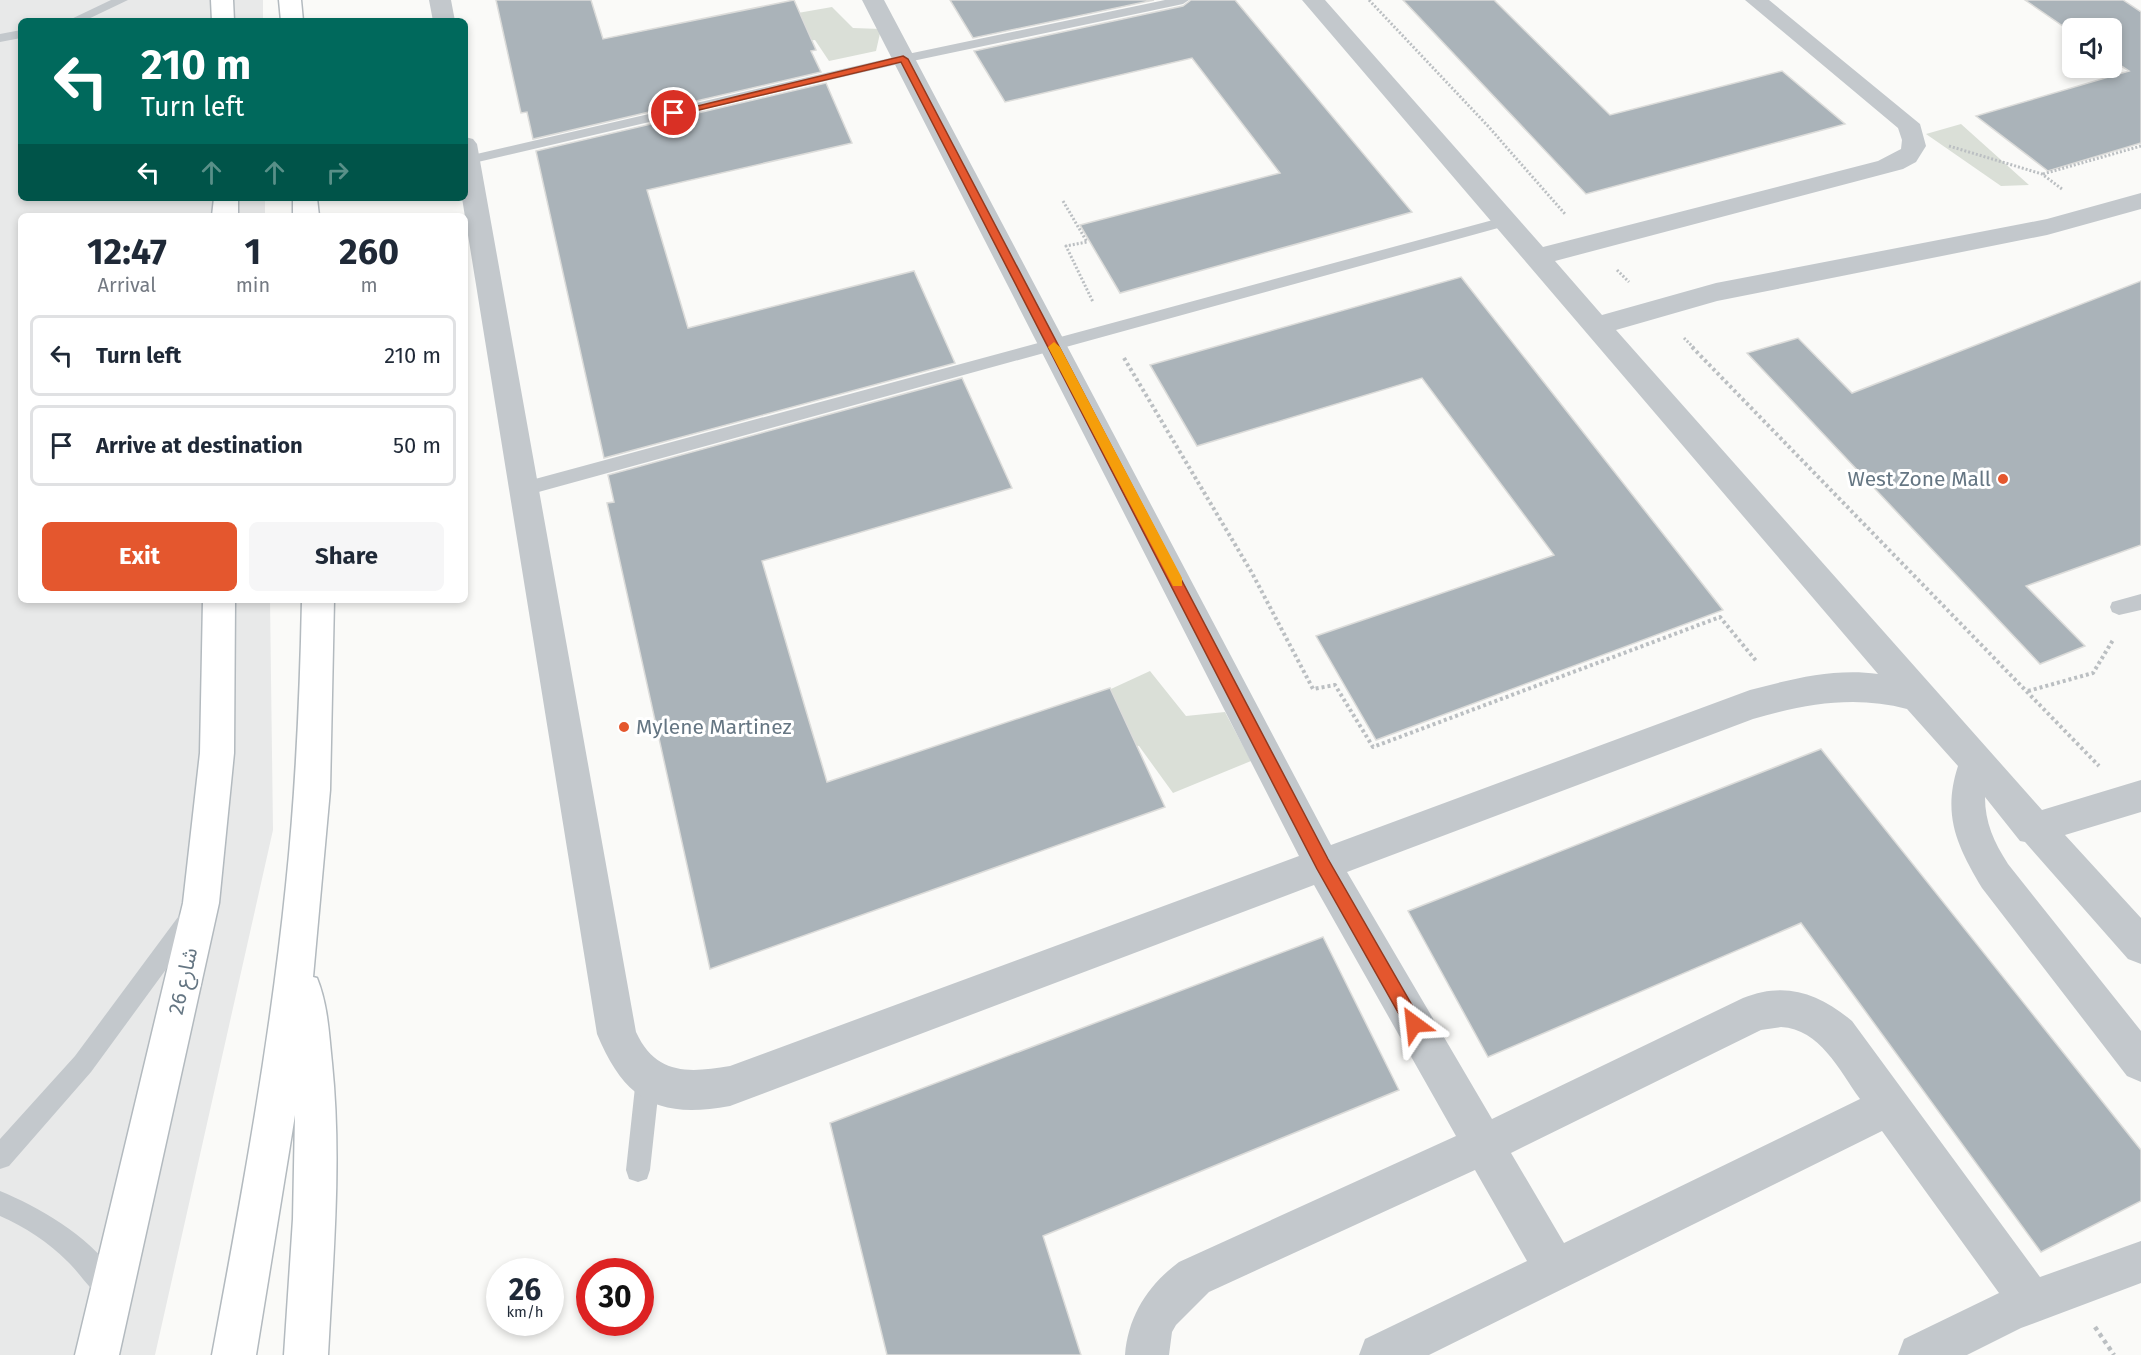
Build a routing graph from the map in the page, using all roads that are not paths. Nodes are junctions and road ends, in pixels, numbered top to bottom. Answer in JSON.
{"nodes":[{"id":1,"x":122,"y":0,"type":"edge"},
{"id":2,"x":222,"y":0,"type":"edge"},
{"id":3,"x":290,"y":0,"type":"edge"},
{"id":4,"x":440,"y":0,"type":"edge"},
{"id":5,"x":873,"y":0,"type":"edge"},
{"id":6,"x":1183,"y":0,"type":"edge"},
{"id":7,"x":1313,"y":0,"type":"edge"},
{"id":8,"x":1756,"y":0,"type":"edge"},
{"id":9,"x":79,"y":18,"type":"edge"},
{"id":10,"x":223,"y":18,"type":"edge"},
{"id":11,"x":292,"y":18,"type":"edge"},
{"id":12,"x":443,"y":18,"type":"edge"},
{"id":13,"x":18,"y":35,"type":"edge"},
{"id":14,"x":0,"y":38,"type":"edge"},
{"id":15,"x":903,"y":59,"type":"junction"},
{"id":16,"x":468,"y":153,"type":"edge"},
{"id":17,"x":468,"y":165,"type":"edge"},
{"id":18,"x":2141,"y":201,"type":"edge"},
{"id":19,"x":1504,"y":222,"type":"junction"},
{"id":20,"x":1535,"y":258,"type":"junction"},
{"id":21,"x":1595,"y":327,"type":"junction"},
{"id":22,"x":1052,"y":344,"type":"junction"},
{"id":23,"x":524,"y":489,"type":"junction"},
{"id":24,"x":2141,"y":602,"type":"edge"},
{"id":25,"x":219,"y":603,"type":"edge"},
{"id":26,"x":318,"y":603,"type":"edge"},
{"id":27,"x":2119,"y":607,"type":"road end"},
{"id":28,"x":1918,"y":697,"type":"junction"},
{"id":29,"x":1976,"y":764,"type":"junction"},
{"id":30,"x":2136,"y":797,"type":"edge"},
{"id":31,"x":2033,"y":829,"type":"junction"},
{"id":32,"x":1322,"y":864,"type":"junction"},
{"id":33,"x":201,"y":903,"type":"junction"},
{"id":34,"x":2141,"y":946,"type":"edge"},
{"id":35,"x":297,"y":961,"type":"junction"},
{"id":36,"x":2141,"y":1062,"type":"edge"},
{"id":37,"x":648,"y":1078,"type":"junction"},
{"id":38,"x":1889,"y":1106,"type":"junction"},
{"id":39,"x":1483,"y":1144,"type":"junction"},
{"id":40,"x":0,"y":1157,"type":"edge"},
{"id":41,"x":638,"y":1170,"type":"dead end"},
{"id":42,"x":0,"y":1203,"type":"edge"},
{"id":43,"x":2141,"y":1262,"type":"edge"},
{"id":44,"x":1556,"y":1270,"type":"junction"},
{"id":45,"x":112,"y":1292,"type":"junction"},
{"id":46,"x":2032,"y":1303,"type":"junction"},
{"id":47,"x":97,"y":1355,"type":"edge"},
{"id":48,"x":234,"y":1355,"type":"edge"},
{"id":49,"x":306,"y":1355,"type":"edge"},
{"id":50,"x":1147,"y":1355,"type":"edge"},
{"id":51,"x":1381,"y":1355,"type":"edge"},
{"id":52,"x":1920,"y":1355,"type":"edge"}],
"edges":[{"from":1,"to":9,"type":"lane"},
{"from":2,"to":10,"type":"street"},
{"from":3,"to":11,"type":"street"},
{"from":4,"to":12,"type":"street"},
{"from":5,"to":15,"type":"street"},
{"from":6,"to":15,"type":"lane"},
{"from":7,"to":19,"type":"street"},
{"from":8,"to":20,"type":"street"},
{"from":13,"to":14,"type":"lane"},
{"from":15,"to":16,"type":"lane"},
{"from":15,"to":22,"type":"street"},
{"from":17,"to":23,"type":"street"},
{"from":18,"to":21,"type":"street"},
{"from":19,"to":20,"type":"street"},
{"from":19,"to":22,"type":"lane"},
{"from":20,"to":21,"type":"street"},
{"from":21,"to":28,"type":"street"},
{"from":22,"to":23,"type":"lane"},
{"from":22,"to":32,"type":"street"},
{"from":23,"to":37,"type":"street"},
{"from":24,"to":27,"type":"lane"},
{"from":25,"to":33,"type":"street","name":"شارع 26"},
{"from":26,"to":35,"type":"street"},
{"from":28,"to":29,"type":"street"},
{"from":28,"to":32,"type":"street"},
{"from":29,"to":31,"type":"street"},
{"from":29,"to":36,"type":"street"},
{"from":30,"to":31,"type":"street"},
{"from":31,"to":34,"type":"street"},
{"from":32,"to":37,"type":"street"},
{"from":32,"to":39,"type":"street"},
{"from":33,"to":40,"type":"lane"},
{"from":33,"to":45,"type":"street","name":"شارع 26"},
{"from":35,"to":48,"type":"street"},
{"from":35,"to":49,"type":"street"},
{"from":37,"to":41,"type":"lane"},
{"from":38,"to":39,"type":"street"},
{"from":38,"to":44,"type":"street"},
{"from":38,"to":46,"type":"street"},
{"from":39,"to":44,"type":"street"},
{"from":39,"to":50,"type":"street"},
{"from":42,"to":45,"type":"lane"},
{"from":43,"to":46,"type":"street"},
{"from":44,"to":51,"type":"street"},
{"from":45,"to":47,"type":"street","name":"شارع 26"},
{"from":46,"to":52,"type":"street"}]}
